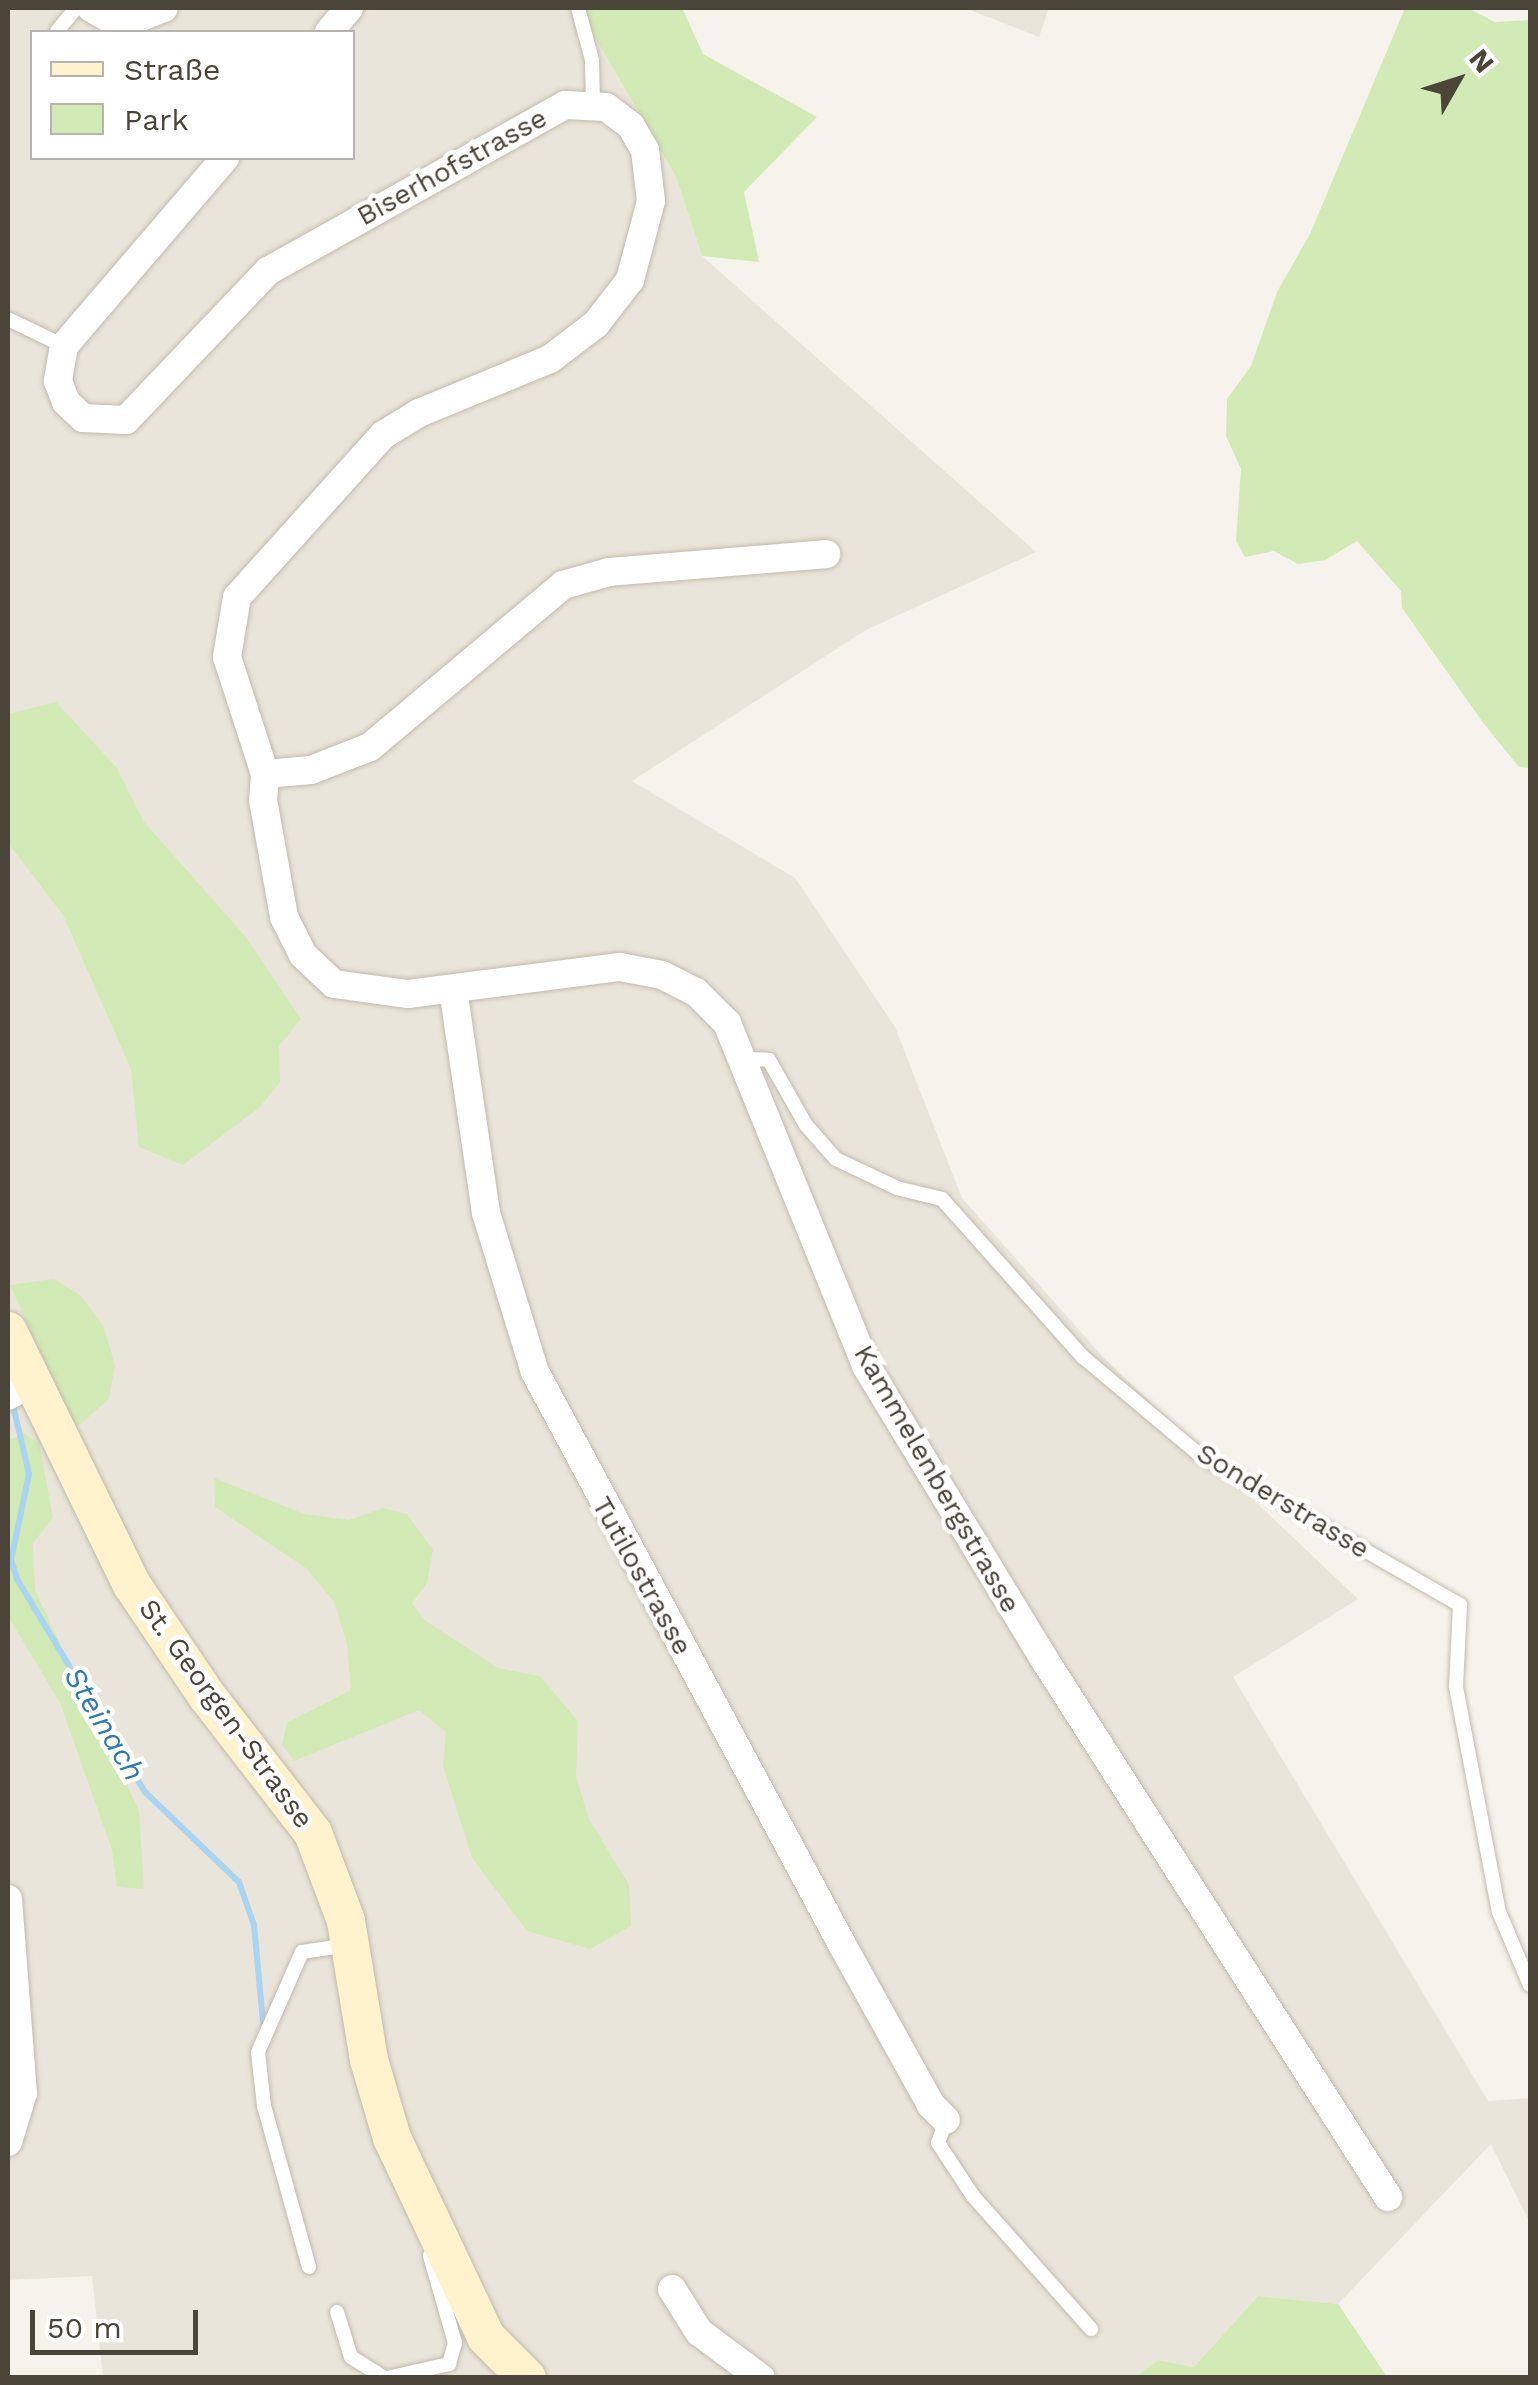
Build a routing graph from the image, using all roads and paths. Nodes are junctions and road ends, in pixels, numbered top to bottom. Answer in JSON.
{"nodes":[{"id":1,"x":76,"y":8,"type":"edge"},
{"id":2,"x":91,"y":8,"type":"edge"},
{"id":3,"x":164,"y":8,"type":"edge"},
{"id":4,"x":349,"y":8,"type":"edge"},
{"id":5,"x":578,"y":8,"type":"edge"},
{"id":6,"x":58,"y":30,"type":"edge"},
{"id":7,"x":330,"y":30,"type":"edge"},
{"id":8,"x":593,"y":103,"type":"junction"},
{"id":9,"x":223,"y":160,"type":"edge"},
{"id":10,"x":8,"y":319,"type":"edge"},
{"id":11,"x":64,"y":346,"type":"junction"},
{"id":12,"x":826,"y":554,"type":"dead end"},
{"id":13,"x":265,"y":774,"type":"junction"},
{"id":14,"x":453,"y":989,"type":"junction"},
{"id":15,"x":746,"y":1059,"type":"junction"},
{"id":16,"x":8,"y":1332,"type":"edge"},
{"id":17,"x":18,"y":1390,"type":"edge"},
{"id":18,"x":8,"y":1899,"type":"edge"},
{"id":19,"x":350,"y":1944,"type":"junction"},
{"id":20,"x":1530,"y":1985,"type":"edge"},
{"id":21,"x":946,"y":2120,"type":"joint"},
{"id":22,"x":8,"y":2142,"type":"edge"},
{"id":23,"x":1388,"y":2197,"type":"dead end"},
{"id":24,"x":431,"y":2222,"type":"junction"},
{"id":25,"x":309,"y":2267,"type":"dead end"},
{"id":26,"x":672,"y":2288,"type":"dead end"},
{"id":27,"x":337,"y":2312,"type":"dead end"},
{"id":28,"x":1090,"y":2329,"type":"dead end"},
{"id":29,"x":386,"y":2378,"type":"edge"},
{"id":30,"x":527,"y":2378,"type":"edge"},
{"id":31,"x":760,"y":2378,"type":"edge"}],
"edges":[{"from":1,"to":6,"type":"lane"},
{"from":2,"to":3,"type":"street"},
{"from":4,"to":7,"type":"street"},
{"from":5,"to":8,"type":"lane"},
{"from":8,"to":11,"type":"street","name":"Biserhofstrasse"},
{"from":8,"to":13,"type":"street"},
{"from":9,"to":11,"type":"street"},
{"from":10,"to":11,"type":"lane"},
{"from":12,"to":13,"type":"street"},
{"from":13,"to":14,"type":"street","name":"Kammelenbergstrasse"},
{"from":14,"to":15,"type":"street","name":"Kammelenbergstrasse"},
{"from":14,"to":21,"type":"street","name":"Tutilostrasse"},
{"from":15,"to":20,"type":"lane","name":"Sonderstrasse"},
{"from":15,"to":23,"type":"street","name":"Kammelenbergstrasse"},
{"from":16,"to":17,"type":"street","name":"St. Georgen-Strasse"},
{"from":17,"to":19,"type":"street","name":"St. Georgen-Strasse"},
{"from":18,"to":22,"type":"street"},
{"from":19,"to":24,"type":"street","name":"St. Georgen-Strasse"},
{"from":19,"to":25,"type":"lane"},
{"from":21,"to":28,"type":"lane"},
{"from":24,"to":29,"type":"lane"},
{"from":24,"to":30,"type":"street","name":"St. Georgen-Strasse"},
{"from":26,"to":31,"type":"street"},
{"from":27,"to":29,"type":"lane"}]}
